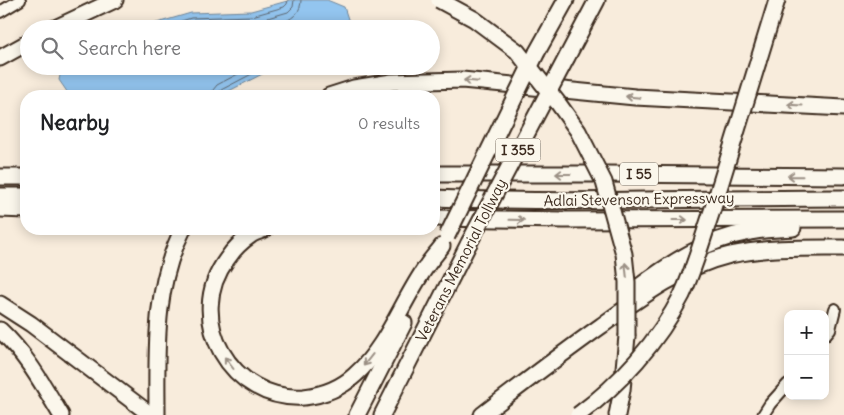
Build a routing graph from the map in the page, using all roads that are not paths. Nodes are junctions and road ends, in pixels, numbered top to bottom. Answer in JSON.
{"nodes":[{"id":1,"x":20,"y":0,"type":"edge"},
{"id":2,"x":96,"y":0,"type":"edge"},
{"id":3,"x":114,"y":0,"type":"edge"},
{"id":4,"x":439,"y":0,"type":"edge"},
{"id":5,"x":566,"y":0,"type":"edge"},
{"id":6,"x":598,"y":0,"type":"edge"},
{"id":7,"x":777,"y":0,"type":"edge"},
{"id":8,"x":0,"y":12,"type":"edge"},
{"id":9,"x":66,"y":20,"type":"edge"},
{"id":10,"x":71,"y":20,"type":"edge"},
{"id":11,"x":20,"y":47,"type":"edge"},
{"id":12,"x":0,"y":58,"type":"edge"},
{"id":13,"x":348,"y":90,"type":"edge"},
{"id":14,"x":844,"y":108,"type":"edge"},
{"id":15,"x":440,"y":174,"type":"edge"},
{"id":16,"x":844,"y":176,"type":"edge"},
{"id":17,"x":0,"y":177,"type":"edge"},
{"id":18,"x":20,"y":177,"type":"edge"},
{"id":19,"x":0,"y":196,"type":"edge"},
{"id":20,"x":20,"y":196,"type":"edge"},
{"id":21,"x":440,"y":198,"type":"edge"},
{"id":22,"x":844,"y":198,"type":"edge"},
{"id":23,"x":0,"y":209,"type":"edge"},
{"id":24,"x":20,"y":210,"type":"edge"},
{"id":25,"x":440,"y":218,"type":"edge"},
{"id":26,"x":844,"y":221,"type":"edge"},
{"id":27,"x":181,"y":235,"type":"edge"},
{"id":28,"x":251,"y":235,"type":"edge"},
{"id":29,"x":445,"y":241,"type":"junction"},
{"id":30,"x":844,"y":248,"type":"edge"},
{"id":31,"x":0,"y":304,"type":"edge"},
{"id":32,"x":835,"y":309,"type":"dead end"},
{"id":33,"x":0,"y":330,"type":"edge"},
{"id":34,"x":829,"y":330,"type":"edge"},
{"id":35,"x":543,"y":367,"type":"junction"},
{"id":36,"x":784,"y":388,"type":"edge"},
{"id":37,"x":61,"y":415,"type":"edge"},
{"id":38,"x":151,"y":415,"type":"edge"},
{"id":39,"x":157,"y":415,"type":"edge"},
{"id":40,"x":357,"y":415,"type":"edge"},
{"id":41,"x":382,"y":415,"type":"edge"},
{"id":42,"x":482,"y":415,"type":"edge"},
{"id":43,"x":578,"y":415,"type":"edge"},
{"id":44,"x":617,"y":415,"type":"edge"},
{"id":45,"x":762,"y":415,"type":"edge"}],
"edges":[{"from":1,"to":8,"type":"street"},
{"from":2,"to":9,"type":"highway"},
{"from":3,"to":10,"type":"highway"},
{"from":44,"to":4,"type":"highway","one_way":true,"bridge":true},
{"from":5,"to":29,"type":"highway","name":"Veterans Memorial Tollway","number":"I 355","bridge":true},
{"from":6,"to":41,"type":"highway","name":"Veterans Memorial Tollway","number":"I 355","bridge":true},
{"from":7,"to":43,"type":"highway","bridge":true},
{"from":11,"to":12,"type":"highway"},
{"from":14,"to":13,"type":"highway","one_way":true},
{"from":16,"to":15,"type":"highway","name":"Adlai Stevenson Expressway","number":"I 55","one_way":true},
{"from":17,"to":18,"type":"highway"},
{"from":19,"to":20,"type":"highway"},
{"from":21,"to":22,"type":"highway","name":"Adlai Stevenson Expressway","number":"I 55"},
{"from":23,"to":24,"type":"highway"},
{"from":25,"to":26,"type":"highway","one_way":true},
{"from":26,"to":35,"type":"highway"},
{"from":27,"to":39,"type":"highway"},
{"from":29,"to":28,"type":"highway","one_way":true},
{"from":29,"to":40,"type":"highway","name":"Veterans Memorial Tollway","number":"I 355"},
{"from":30,"to":35,"type":"highway"},
{"from":31,"to":38,"type":"highway"},
{"from":32,"to":34,"type":"street"},
{"from":33,"to":37,"type":"highway"},
{"from":35,"to":42,"type":"highway"},
{"from":36,"to":45,"type":"street"}]}
